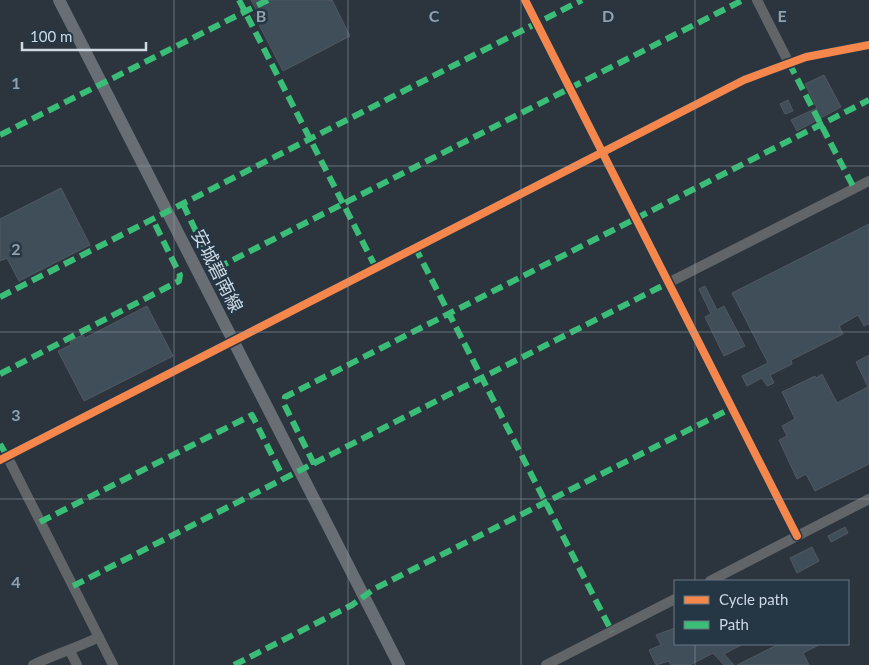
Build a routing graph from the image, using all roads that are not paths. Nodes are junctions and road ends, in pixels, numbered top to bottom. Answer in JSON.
{"nodes":[{"id":1,"x":59,"y":0,"type":"edge"},
{"id":2,"x":525,"y":0,"type":"edge"},
{"id":3,"x":757,"y":0,"type":"edge"},
{"id":4,"x":869,"y":46,"type":"edge"},
{"id":5,"x":789,"y":63,"type":"junction"},
{"id":6,"x":602,"y":152,"type":"junction"},
{"id":7,"x":869,"y":181,"type":"edge"},
{"id":8,"x":668,"y":283,"type":"junction"},
{"id":9,"x":233,"y":340,"type":"junction"},
{"id":10,"x":3,"y":458,"type":"edge"},
{"id":11,"x":869,"y":500,"type":"edge"},
{"id":12,"x":797,"y":536,"type":"junction"},
{"id":13,"x":712,"y":580,"type":"edge"},
{"id":14,"x":674,"y":600,"type":"edge"},
{"id":15,"x":99,"y":637,"type":"junction"},
{"id":16,"x":70,"y":651,"type":"junction"},
{"id":17,"x":33,"y":665,"type":"edge"},
{"id":18,"x":77,"y":665,"type":"edge"},
{"id":19,"x":113,"y":665,"type":"edge"},
{"id":20,"x":398,"y":665,"type":"edge"},
{"id":21,"x":546,"y":665,"type":"edge"}],
"edges":[{"from":1,"to":9,"type":"main road","name":"安城碧南線"},
{"from":2,"to":6,"type":"street"},
{"from":3,"to":5,"type":"street"},
{"from":4,"to":5,"type":"street"},
{"from":5,"to":6,"type":"street"},
{"from":6,"to":8,"type":"street"},
{"from":6,"to":9,"type":"street"},
{"from":7,"to":8,"type":"street"},
{"from":8,"to":12,"type":"street"},
{"from":9,"to":10,"type":"street"},
{"from":9,"to":20,"type":"main road","name":"安城碧南線"},
{"from":10,"to":15,"type":"street"},
{"from":11,"to":12,"type":"street"},
{"from":12,"to":13,"type":"street"},
{"from":14,"to":21,"type":"street"},
{"from":15,"to":16,"type":"street"},
{"from":15,"to":19,"type":"street"},
{"from":16,"to":17,"type":"street"},
{"from":16,"to":18,"type":"street"}]}
